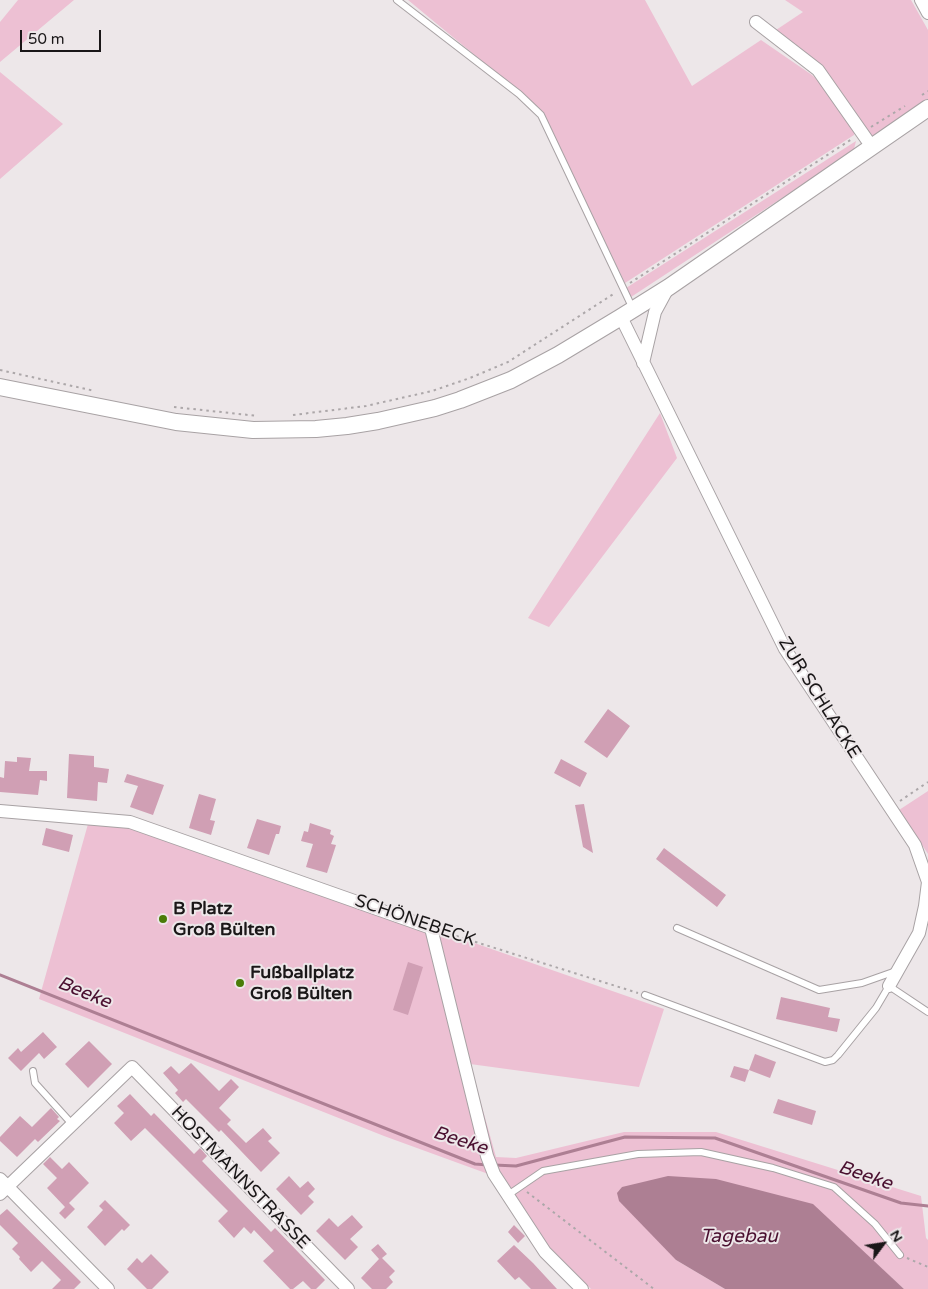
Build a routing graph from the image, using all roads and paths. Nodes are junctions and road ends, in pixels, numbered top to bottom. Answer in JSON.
{"nodes":[{"id":1,"x":397,"y":0,"type":"edge"},
{"id":2,"x":921,"y":0,"type":"edge"},
{"id":3,"x":928,"y":13,"type":"edge"},
{"id":4,"x":756,"y":22,"type":"dead end"},
{"id":5,"x":928,"y":91,"type":"edge"},
{"id":6,"x":925,"y":102,"type":"edge"},
{"id":7,"x":908,"y":105,"type":"dead end"},
{"id":8,"x":863,"y":133,"type":"junction"},
{"id":9,"x":872,"y":147,"type":"junction"},
{"id":10,"x":669,"y":287,"type":"junction"},
{"id":11,"x":623,"y":288,"type":"junction"},
{"id":12,"x":627,"y":313,"type":"junction"},
{"id":13,"x":643,"y":363,"type":"junction"},
{"id":14,"x":0,"y":370,"type":"edge"},
{"id":15,"x":0,"y":386,"type":"edge"},
{"id":16,"x":103,"y":393,"type":"dead end"},
{"id":17,"x":169,"y":406,"type":"dead end"},
{"id":18,"x":292,"y":415,"type":"dead end"},
{"id":19,"x":264,"y":416,"type":"dead end"},
{"id":20,"x":928,"y":782,"type":"edge"},
{"id":21,"x":889,"y":808,"type":"junction"},
{"id":22,"x":0,"y":810,"type":"edge"},
{"id":23,"x":431,"y":928,"type":"junction"},
{"id":24,"x":677,"y":928,"type":"dead end"},
{"id":25,"x":897,"y":971,"type":"junction"},
{"id":26,"x":889,"y":986,"type":"junction"},
{"id":27,"x":645,"y":996,"type":"joint"},
{"id":28,"x":928,"y":1012,"type":"edge"},
{"id":29,"x":33,"y":1071,"type":"dead end"},
{"id":30,"x":72,"y":1124,"type":"junction"},
{"id":31,"x":2,"y":1187,"type":"edge"},
{"id":32,"x":520,"y":1187,"type":"junction"},
{"id":33,"x":508,"y":1195,"type":"junction"},
{"id":34,"x":900,"y":1255,"type":"joint"},
{"id":35,"x":928,"y":1267,"type":"edge"},
{"id":36,"x":108,"y":1289,"type":"edge"},
{"id":37,"x":348,"y":1289,"type":"edge"},
{"id":38,"x":582,"y":1289,"type":"edge"},
{"id":39,"x":654,"y":1289,"type":"edge"}],
"edges":[{"from":1,"to":11,"type":"lane"},
{"from":2,"to":3,"type":"street"},
{"from":4,"to":8,"type":"street"},
{"from":5,"to":6,"type":"path"},
{"from":6,"to":9,"type":"street"},
{"from":7,"to":8,"type":"path"},
{"from":8,"to":9,"type":"street"},
{"from":8,"to":11,"type":"path"},
{"from":9,"to":10,"type":"street"},
{"from":10,"to":12,"type":"street"},
{"from":10,"to":13,"type":"street"},
{"from":11,"to":12,"type":"lane"},
{"from":11,"to":18,"type":"path"},
{"from":12,"to":13,"type":"street","name":"ZUR SCHLACKE"},
{"from":12,"to":15,"type":"street"},
{"from":13,"to":21,"type":"street","name":"ZUR SCHLACKE"},
{"from":14,"to":16,"type":"path"},
{"from":17,"to":19,"type":"path"},
{"from":20,"to":21,"type":"path"},
{"from":21,"to":25,"type":"street","name":"ZUR SCHLACKE"},
{"from":22,"to":23,"type":"street","name":"SCHÖNEBECK"},
{"from":23,"to":27,"type":"path","name":"SCHÖNEBECK"},
{"from":23,"to":33,"type":"street"},
{"from":24,"to":25,"type":"lane"},
{"from":25,"to":26,"type":"street","name":"ZUR SCHLACKE"},
{"from":26,"to":27,"type":"lane","name":"ZUR SCHLACKE"},
{"from":26,"to":28,"type":"lane"},
{"from":29,"to":30,"type":"lane"},
{"from":30,"to":31,"type":"street"},
{"from":30,"to":37,"type":"street","name":"HOSTMANNSTRASSE"},
{"from":31,"to":36,"type":"street"},
{"from":32,"to":33,"type":"lane"},
{"from":32,"to":34,"type":"lane"},
{"from":32,"to":39,"type":"path"},
{"from":33,"to":38,"type":"street"},
{"from":34,"to":35,"type":"path"}]}
